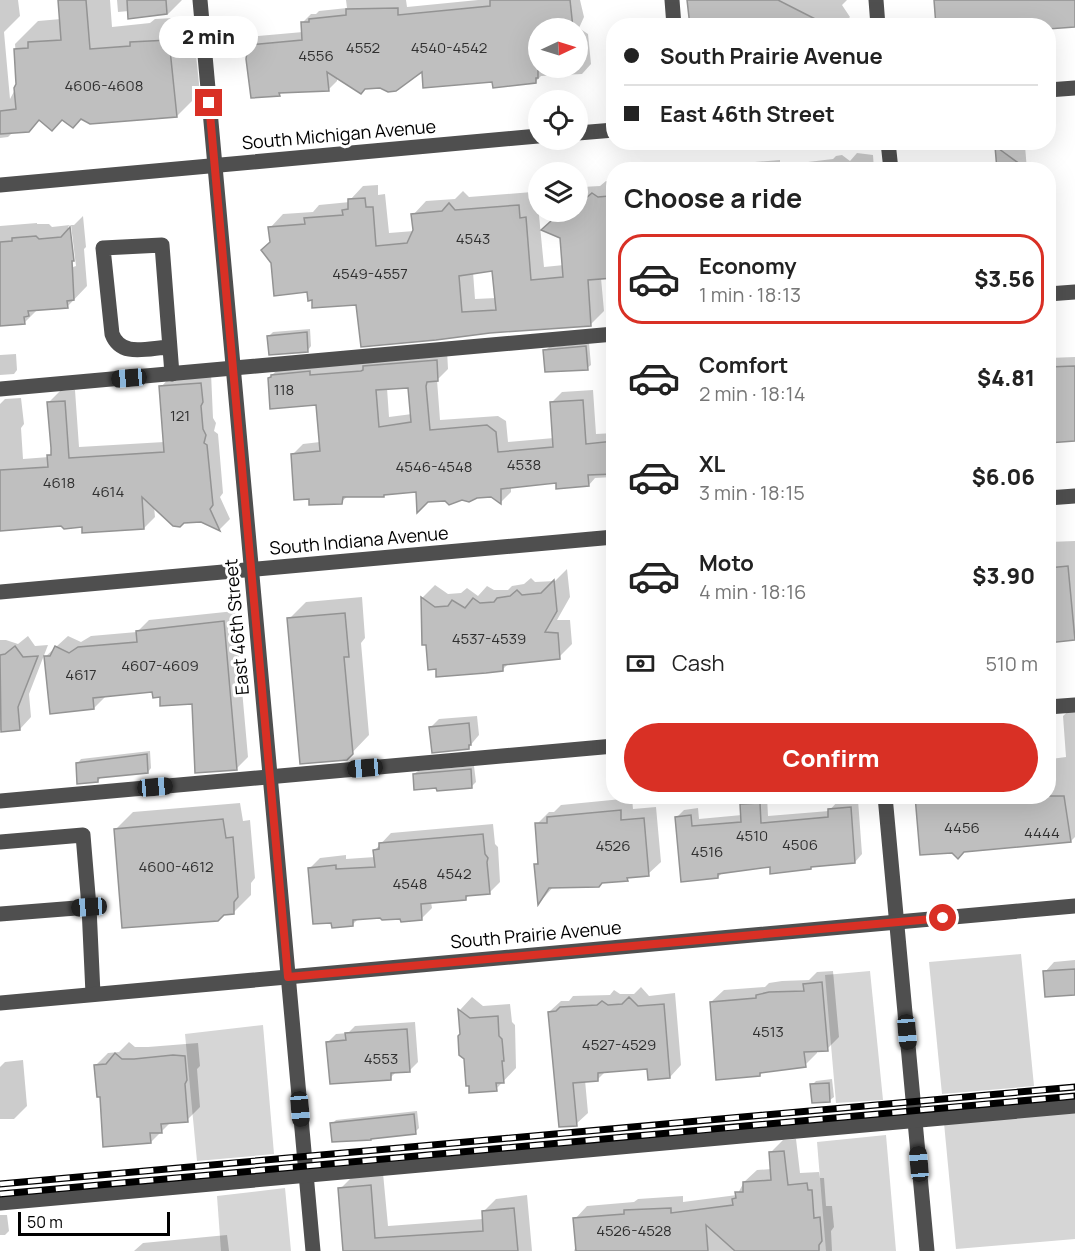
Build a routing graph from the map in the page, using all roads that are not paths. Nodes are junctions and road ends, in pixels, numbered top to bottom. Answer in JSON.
{"nodes":[{"id":1,"x":200,"y":0,"type":"edge"},
{"id":2,"x":672,"y":0,"type":"edge"},
{"id":3,"x":876,"y":0,"type":"edge"},
{"id":4,"x":673,"y":18,"type":"edge"},
{"id":5,"x":877,"y":18,"type":"edge"},
{"id":6,"x":1075,"y":88,"type":"edge"},
{"id":7,"x":1056,"y":89,"type":"edge"},
{"id":8,"x":606,"y":131,"type":"edge"},
{"id":9,"x":588,"y":132,"type":"edge"},
{"id":10,"x":528,"y":137,"type":"edge"},
{"id":11,"x":215,"y":165,"type":"junction"},
{"id":12,"x":0,"y":185,"type":"edge"},
{"id":13,"x":1075,"y":292,"type":"edge"},
{"id":14,"x":1056,"y":293,"type":"edge"},
{"id":15,"x":606,"y":335,"type":"edge"},
{"id":16,"x":169,"y":347,"type":"junction"},
{"id":17,"x":233,"y":369,"type":"junction"},
{"id":18,"x":172,"y":374,"type":"junction"},
{"id":19,"x":0,"y":389,"type":"edge"},
{"id":20,"x":1075,"y":496,"type":"edge"},
{"id":21,"x":1056,"y":497,"type":"edge"},
{"id":22,"x":606,"y":538,"type":"edge"},
{"id":23,"x":251,"y":570,"type":"junction"},
{"id":24,"x":0,"y":592,"type":"edge"},
{"id":25,"x":1075,"y":705,"type":"edge"},
{"id":26,"x":1056,"y":706,"type":"edge"},
{"id":27,"x":606,"y":747,"type":"edge"},
{"id":28,"x":270,"y":776,"type":"junction"},
{"id":29,"x":0,"y":801,"type":"edge"},
{"id":30,"x":886,"y":804,"type":"edge"},
{"id":31,"x":0,"y":842,"type":"edge"},
{"id":32,"x":1075,"y":906,"type":"edge"},
{"id":33,"x":89,"y":907,"type":"junction"},
{"id":34,"x":0,"y":914,"type":"edge"},
{"id":35,"x":897,"y":922,"type":"junction"},
{"id":36,"x":288,"y":977,"type":"junction"},
{"id":37,"x":93,"y":994,"type":"junction"},
{"id":38,"x":0,"y":1003,"type":"edge"},
{"id":39,"x":1075,"y":1106,"type":"edge"},
{"id":40,"x":915,"y":1121,"type":"junction"},
{"id":41,"x":306,"y":1176,"type":"junction"},
{"id":42,"x":0,"y":1203,"type":"edge"},
{"id":43,"x":313,"y":1251,"type":"edge"},
{"id":44,"x":927,"y":1251,"type":"edge"}],
"edges":[{"from":1,"to":11,"type":"street","name":"East 46th Street"},
{"from":2,"to":4,"type":"street"},
{"from":3,"to":5,"type":"street"},
{"from":6,"to":7,"type":"street"},
{"from":8,"to":9,"type":"street"},
{"from":10,"to":11,"type":"street","name":"South Michigan Avenue"},
{"from":11,"to":12,"type":"street","name":"South Michigan Avenue"},
{"from":11,"to":17,"type":"street","name":"East 46th Street"},
{"from":13,"to":14,"type":"street"},
{"from":15,"to":17,"type":"street"},
{"from":16,"to":16,"type":"street"},
{"from":16,"to":18,"type":"street"},
{"from":17,"to":18,"type":"street"},
{"from":17,"to":23,"type":"street","name":"East 46th Street"},
{"from":18,"to":19,"type":"street"},
{"from":20,"to":21,"type":"street"},
{"from":22,"to":23,"type":"street","name":"South Indiana Avenue"},
{"from":23,"to":24,"type":"street","name":"South Indiana Avenue"},
{"from":23,"to":28,"type":"street","name":"East 46th Street"},
{"from":25,"to":26,"type":"street"},
{"from":27,"to":28,"type":"street"},
{"from":28,"to":29,"type":"street"},
{"from":28,"to":36,"type":"street","name":"East 46th Street"},
{"from":30,"to":35,"type":"street"},
{"from":31,"to":33,"type":"street"},
{"from":32,"to":35,"type":"street","name":"South Prairie Avenue"},
{"from":33,"to":34,"type":"street"},
{"from":33,"to":37,"type":"street"},
{"from":35,"to":36,"type":"street","name":"South Prairie Avenue"},
{"from":35,"to":40,"type":"street"},
{"from":36,"to":37,"type":"street","name":"South Prairie Avenue"},
{"from":36,"to":41,"type":"street","name":"East 46th Street"},
{"from":37,"to":38,"type":"street","name":"South Prairie Avenue"},
{"from":39,"to":40,"type":"street"},
{"from":40,"to":41,"type":"street"},
{"from":40,"to":44,"type":"street"},
{"from":41,"to":42,"type":"street"},
{"from":41,"to":43,"type":"street","name":"East 46th Street"}]}
